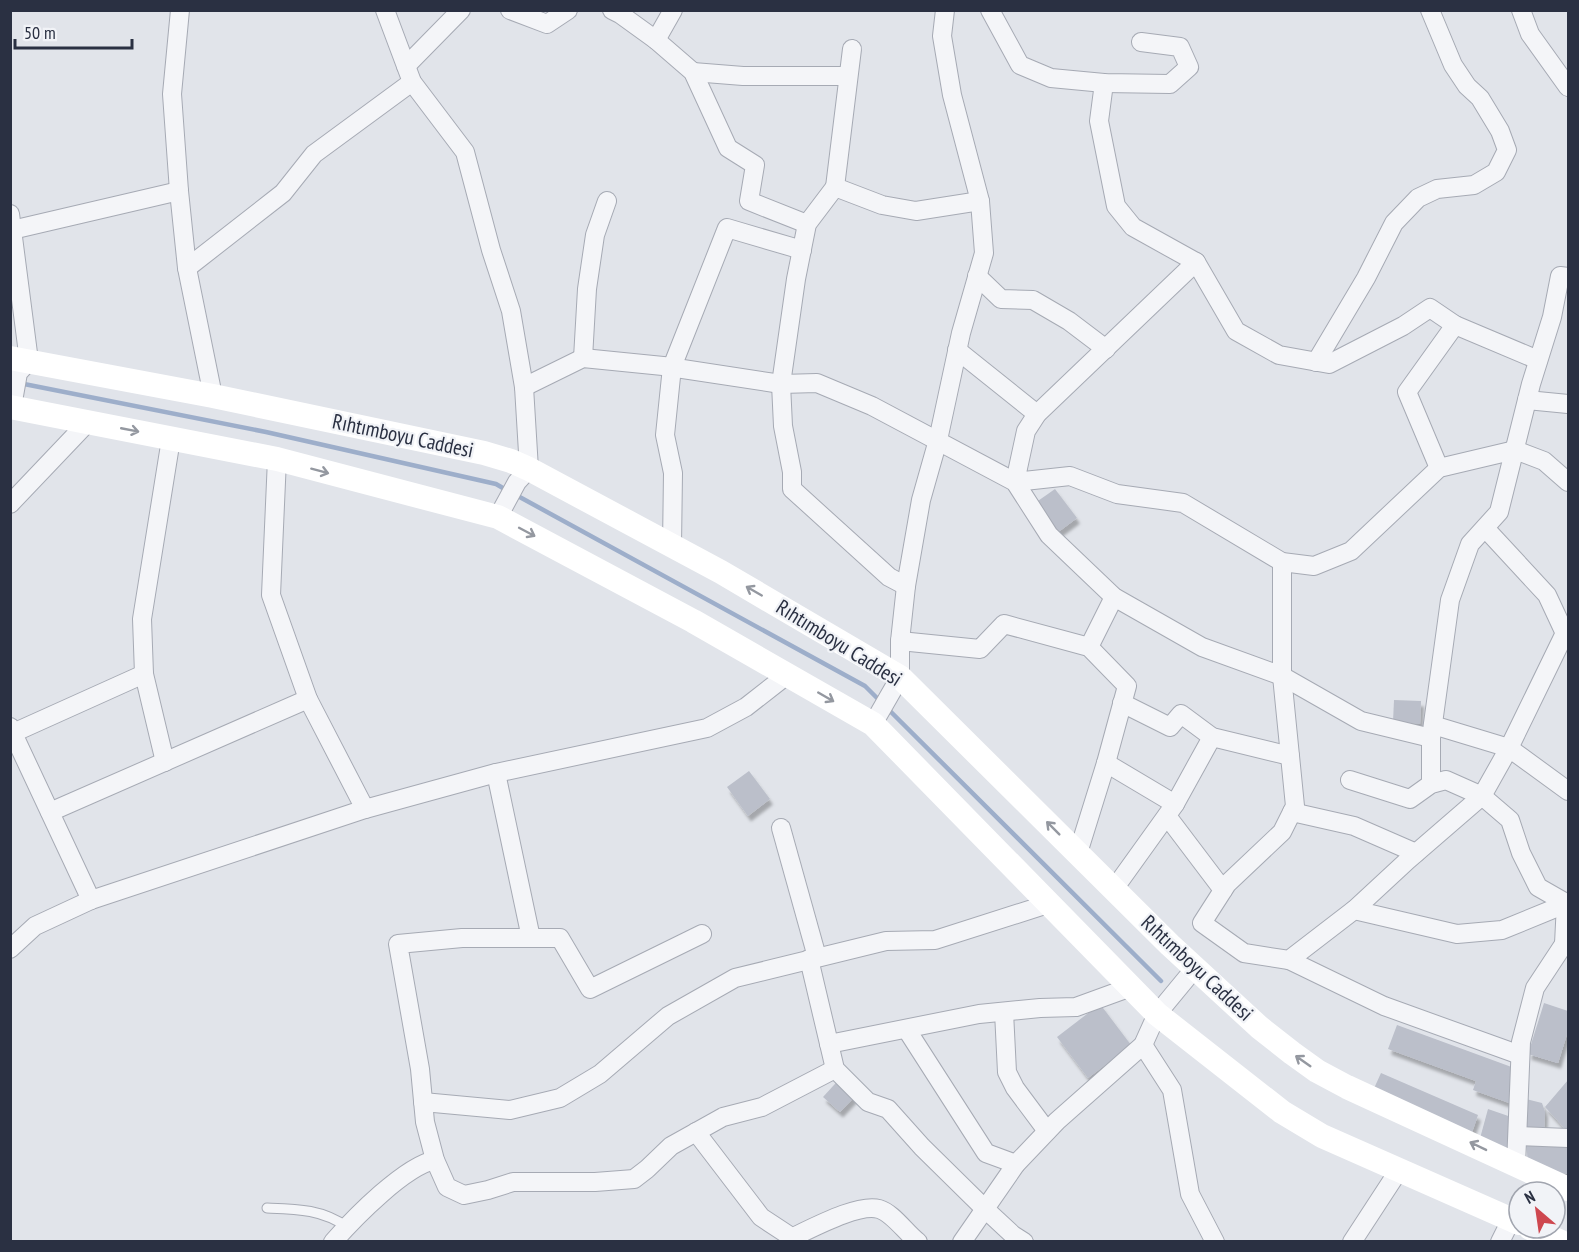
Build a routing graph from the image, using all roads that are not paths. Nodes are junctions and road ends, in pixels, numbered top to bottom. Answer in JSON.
{"nodes":[{"id":1,"x":180,"y":10,"type":"edge"},
{"id":2,"x":385,"y":10,"type":"edge"},
{"id":3,"x":461,"y":10,"type":"edge"},
{"id":4,"x":510,"y":10,"type":"edge"},
{"id":5,"x":568,"y":10,"type":"edge"},
{"id":6,"x":612,"y":10,"type":"edge"},
{"id":7,"x":673,"y":10,"type":"edge"},
{"id":8,"x":945,"y":10,"type":"edge"},
{"id":9,"x":990,"y":10,"type":"edge"},
{"id":10,"x":1430,"y":10,"type":"edge"},
{"id":11,"x":1521,"y":10,"type":"edge"},
{"id":12,"x":656,"y":40,"type":"junction"},
{"id":13,"x":1142,"y":42,"type":"dead end"},
{"id":14,"x":852,"y":49,"type":"dead end"},
{"id":15,"x":693,"y":72,"type":"junction"},
{"id":16,"x":409,"y":74,"type":"junction"},
{"id":17,"x":848,"y":76,"type":"junction"},
{"id":18,"x":1104,"y":83,"type":"junction"},
{"id":19,"x":1569,"y":87,"type":"edge"},
{"id":20,"x":835,"y":187,"type":"junction"},
{"id":21,"x":179,"y":191,"type":"junction"},
{"id":22,"x":607,"y":201,"type":"dead end"},
{"id":23,"x":980,"y":201,"type":"junction"},
{"id":24,"x":11,"y":222,"type":"edge"},
{"id":25,"x":807,"y":224,"type":"junction"},
{"id":26,"x":802,"y":250,"type":"junction"},
{"id":27,"x":1196,"y":262,"type":"junction"},
{"id":28,"x":187,"y":268,"type":"junction"},
{"id":29,"x":977,"y":276,"type":"junction"},
{"id":30,"x":1569,"y":277,"type":"edge"},
{"id":31,"x":1455,"y":325,"type":"junction"},
{"id":32,"x":1106,"y":349,"type":"junction"},
{"id":33,"x":957,"y":350,"type":"junction"},
{"id":34,"x":584,"y":358,"type":"junction"},
{"id":35,"x":1538,"y":360,"type":"junction"},
{"id":36,"x":1316,"y":362,"type":"junction"},
{"id":37,"x":19,"y":364,"type":"edge"},
{"id":38,"x":672,"y":367,"type":"junction"},
{"id":39,"x":781,"y":384,"type":"junction"},
{"id":40,"x":524,"y":387,"type":"junction"},
{"id":41,"x":213,"y":396,"type":"junction"},
{"id":42,"x":1527,"y":400,"type":"junction"},
{"id":43,"x":12,"y":404,"type":"edge"},
{"id":44,"x":1569,"y":404,"type":"edge"},
{"id":45,"x":1037,"y":414,"type":"junction"},
{"id":46,"x":88,"y":422,"type":"junction"},
{"id":47,"x":171,"y":439,"type":"junction"},
{"id":48,"x":938,"y":440,"type":"junction"},
{"id":49,"x":1515,"y":450,"type":"junction"},
{"id":50,"x":277,"y":459,"type":"junction"},
{"id":51,"x":1439,"y":468,"type":"junction"},
{"id":52,"x":523,"y":475,"type":"junction"},
{"id":53,"x":1015,"y":482,"type":"junction"},
{"id":54,"x":1569,"y":482,"type":"edge"},
{"id":55,"x":10,"y":504,"type":"edge"},
{"id":56,"x":502,"y":511,"type":"junction"},
{"id":57,"x":1485,"y":528,"type":"junction"},
{"id":58,"x":672,"y":545,"type":"junction"},
{"id":59,"x":1282,"y":562,"type":"junction"},
{"id":60,"x":906,"y":586,"type":"junction"},
{"id":61,"x":1114,"y":597,"type":"junction"},
{"id":62,"x":1567,"y":637,"type":"edge"},
{"id":63,"x":900,"y":641,"type":"junction"},
{"id":64,"x":1089,"y":647,"type":"junction"},
{"id":65,"x":144,"y":674,"type":"junction"},
{"id":66,"x":787,"y":675,"type":"junction"},
{"id":67,"x":1282,"y":676,"type":"junction"},
{"id":68,"x":896,"y":686,"type":"junction"},
{"id":69,"x":308,"y":699,"type":"junction"},
{"id":70,"x":1122,"y":703,"type":"junction"},
{"id":71,"x":875,"y":720,"type":"junction"},
{"id":72,"x":12,"y":730,"type":"edge"},
{"id":73,"x":1432,"y":732,"type":"junction"},
{"id":74,"x":1212,"y":737,"type":"junction"},
{"id":75,"x":1509,"y":748,"type":"junction"},
{"id":76,"x":1290,"y":756,"type":"junction"},
{"id":77,"x":165,"y":762,"type":"junction"},
{"id":78,"x":1106,"y":762,"type":"junction"},
{"id":79,"x":496,"y":773,"type":"junction"},
{"id":80,"x":1350,"y":780,"type":"dead end"},
{"id":81,"x":1431,"y":784,"type":"junction"},
{"id":82,"x":1569,"y":791,"type":"edge"},
{"id":83,"x":1482,"y":796,"type":"junction"},
{"id":84,"x":364,"y":809,"type":"junction"},
{"id":85,"x":1171,"y":810,"type":"junction"},
{"id":86,"x":50,"y":812,"type":"junction"},
{"id":87,"x":1292,"y":812,"type":"junction"},
{"id":88,"x":781,"y":828,"type":"dead end"},
{"id":89,"x":1078,"y":853,"type":"junction"},
{"id":90,"x":1416,"y":853,"type":"junction"},
{"id":91,"x":1114,"y":889,"type":"junction"},
{"id":92,"x":1223,"y":890,"type":"junction"},
{"id":93,"x":91,"y":900,"type":"junction"},
{"id":94,"x":1567,"y":903,"type":"edge"},
{"id":95,"x":1048,"y":904,"type":"junction"},
{"id":96,"x":1354,"y":910,"type":"junction"},
{"id":97,"x":702,"y":934,"type":"dead end"},
{"id":98,"x":531,"y":938,"type":"junction"},
{"id":99,"x":1566,"y":945,"type":"edge"},
{"id":100,"x":10,"y":949,"type":"edge"},
{"id":101,"x":813,"y":958,"type":"junction"},
{"id":102,"x":1289,"y":960,"type":"junction"},
{"id":103,"x":1195,"y":968,"type":"junction"},
{"id":104,"x":1131,"y":987,"type":"junction"},
{"id":105,"x":1004,"y":1012,"type":"junction"},
{"id":106,"x":1157,"y":1014,"type":"junction"},
{"id":107,"x":907,"y":1030,"type":"junction"},
{"id":108,"x":829,"y":1044,"type":"junction"},
{"id":109,"x":1143,"y":1045,"type":"junction"},
{"id":110,"x":1520,"y":1055,"type":"junction"},
{"id":111,"x":835,"y":1069,"type":"junction"},
{"id":112,"x":423,"y":1102,"type":"junction"},
{"id":113,"x":1047,"y":1131,"type":"junction"},
{"id":114,"x":696,"y":1132,"type":"junction"},
{"id":115,"x":1518,"y":1136,"type":"junction"},
{"id":116,"x":1569,"y":1138,"type":"edge"},
{"id":117,"x":435,"y":1160,"type":"junction"},
{"id":118,"x":1016,"y":1164,"type":"junction"},
{"id":119,"x":1516,"y":1165,"type":"junction"},
{"id":120,"x":1399,"y":1170,"type":"junction"},
{"id":121,"x":1553,"y":1180,"type":"edge"},
{"id":122,"x":267,"y":1208,"type":"dead end"},
{"id":123,"x":984,"y":1208,"type":"junction"},
{"id":124,"x":1507,"y":1218,"type":"edge"},
{"id":125,"x":341,"y":1236,"type":"edge"},
{"id":126,"x":795,"y":1240,"type":"edge"},
{"id":127,"x":918,"y":1242,"type":"edge"},
{"id":128,"x":962,"y":1242,"type":"edge"},
{"id":129,"x":1024,"y":1242,"type":"edge"},
{"id":130,"x":1215,"y":1242,"type":"edge"},
{"id":131,"x":1352,"y":1242,"type":"edge"}],
"edges":[{"from":1,"to":21,"type":"street"},
{"from":2,"to":16,"type":"street"},
{"from":3,"to":16,"type":"street"},
{"from":4,"to":5,"type":"street"},
{"from":6,"to":12,"type":"street"},
{"from":7,"to":12,"type":"street"},
{"from":8,"to":23,"type":"street"},
{"from":9,"to":18,"type":"street"},
{"from":10,"to":36,"type":"street"},
{"from":11,"to":19,"type":"street"},
{"from":12,"to":15,"type":"street"},
{"from":13,"to":18,"type":"street"},
{"from":14,"to":17,"type":"street"},
{"from":15,"to":17,"type":"street"},
{"from":15,"to":25,"type":"street"},
{"from":16,"to":28,"type":"street"},
{"from":16,"to":40,"type":"street"},
{"from":17,"to":20,"type":"street"},
{"from":18,"to":27,"type":"street"},
{"from":20,"to":23,"type":"street"},
{"from":20,"to":25,"type":"street"},
{"from":21,"to":24,"type":"street"},
{"from":21,"to":28,"type":"street"},
{"from":22,"to":34,"type":"street"},
{"from":23,"to":29,"type":"street"},
{"from":24,"to":37,"type":"street"},
{"from":25,"to":26,"type":"street"},
{"from":26,"to":38,"type":"street"},
{"from":26,"to":39,"type":"street"},
{"from":27,"to":32,"type":"street"},
{"from":27,"to":36,"type":"street"},
{"from":28,"to":41,"type":"street"},
{"from":29,"to":32,"type":"street"},
{"from":29,"to":33,"type":"street"},
{"from":30,"to":35,"type":"street"},
{"from":31,"to":35,"type":"street"},
{"from":31,"to":36,"type":"street"},
{"from":31,"to":51,"type":"street"},
{"from":32,"to":45,"type":"street"},
{"from":33,"to":45,"type":"street"},
{"from":33,"to":48,"type":"street"},
{"from":34,"to":38,"type":"street"},
{"from":34,"to":40,"type":"street"},
{"from":35,"to":42,"type":"street"},
{"from":37,"to":41,"type":"street","name":"Rıhtımboyu Caddesi"},
{"from":37,"to":43,"type":"street"},
{"from":38,"to":39,"type":"street"},
{"from":38,"to":58,"type":"street"},
{"from":39,"to":48,"type":"street"},
{"from":39,"to":60,"type":"street"},
{"from":40,"to":52,"type":"street"},
{"from":41,"to":52,"type":"street","name":"Rıhtımboyu Caddesi"},
{"from":42,"to":44,"type":"street"},
{"from":42,"to":49,"type":"street"},
{"from":43,"to":46,"type":"street"},
{"from":45,"to":53,"type":"street"},
{"from":46,"to":47,"type":"street","one_way":true},
{"from":46,"to":55,"type":"street"},
{"from":47,"to":50,"type":"street"},
{"from":47,"to":65,"type":"street"},
{"from":48,"to":53,"type":"street"},
{"from":48,"to":60,"type":"street"},
{"from":49,"to":51,"type":"street"},
{"from":49,"to":54,"type":"street"},
{"from":49,"to":57,"type":"street"},
{"from":50,"to":56,"type":"street","one_way":true},
{"from":50,"to":69,"type":"street"},
{"from":51,"to":59,"type":"street"},
{"from":52,"to":56,"type":"street"},
{"from":52,"to":58,"type":"street","name":"Rıhtımboyu Caddesi"},
{"from":53,"to":59,"type":"street"},
{"from":53,"to":61,"type":"street"},
{"from":56,"to":66,"type":"street","one_way":true},
{"from":57,"to":62,"type":"street"},
{"from":57,"to":73,"type":"street"},
{"from":68,"to":58,"type":"street","name":"Rıhtımboyu Caddesi","one_way":true},
{"from":59,"to":67,"type":"street"},
{"from":60,"to":63,"type":"street"},
{"from":61,"to":64,"type":"street"},
{"from":61,"to":67,"type":"street"},
{"from":62,"to":75,"type":"street"},
{"from":63,"to":64,"type":"street"},
{"from":63,"to":68,"type":"street"},
{"from":64,"to":70,"type":"street"},
{"from":65,"to":72,"type":"street"},
{"from":65,"to":77,"type":"street"},
{"from":66,"to":71,"type":"street","one_way":true},
{"from":66,"to":79,"type":"street"},
{"from":67,"to":73,"type":"street"},
{"from":67,"to":76,"type":"street"},
{"from":68,"to":71,"type":"street"},
{"from":89,"to":68,"type":"street","name":"Rıhtımboyu Caddesi","one_way":true},
{"from":69,"to":77,"type":"street"},
{"from":69,"to":84,"type":"street"},
{"from":70,"to":74,"type":"street"},
{"from":70,"to":78,"type":"street"},
{"from":71,"to":95,"type":"street"},
{"from":72,"to":86,"type":"street"},
{"from":73,"to":75,"type":"street"},
{"from":73,"to":81,"type":"street"},
{"from":74,"to":76,"type":"street"},
{"from":74,"to":85,"type":"street"},
{"from":75,"to":82,"type":"street"},
{"from":75,"to":83,"type":"street"},
{"from":76,"to":87,"type":"street"},
{"from":77,"to":86,"type":"street"},
{"from":78,"to":85,"type":"street"},
{"from":78,"to":89,"type":"street"},
{"from":79,"to":84,"type":"street"},
{"from":79,"to":98,"type":"street"},
{"from":80,"to":81,"type":"street"},
{"from":81,"to":83,"type":"street"},
{"from":83,"to":90,"type":"street"},
{"from":83,"to":94,"type":"street"},
{"from":84,"to":93,"type":"street"},
{"from":85,"to":91,"type":"street"},
{"from":85,"to":92,"type":"street"},
{"from":86,"to":93,"type":"street"},
{"from":87,"to":90,"type":"street"},
{"from":87,"to":92,"type":"street"},
{"from":88,"to":101,"type":"street"},
{"from":89,"to":91,"type":"street","name":"Rıhtımboyu Caddesi"},
{"from":90,"to":96,"type":"street"},
{"from":91,"to":103,"type":"street","name":"Rıhtımboyu Caddesi"},
{"from":92,"to":102,"type":"street"},
{"from":93,"to":100,"type":"street"},
{"from":94,"to":96,"type":"street"},
{"from":94,"to":99,"type":"street"},
{"from":95,"to":101,"type":"street"},
{"from":95,"to":104,"type":"street"},
{"from":96,"to":102,"type":"street"},
{"from":97,"to":98,"type":"street"},
{"from":98,"to":112,"type":"street"},
{"from":99,"to":110,"type":"street"},
{"from":101,"to":108,"type":"street"},
{"from":101,"to":112,"type":"street"},
{"from":102,"to":110,"type":"street"},
{"from":103,"to":106,"type":"street"},
{"from":119,"to":103,"type":"street","name":"Rıhtımboyu Caddesi","one_way":true},
{"from":104,"to":105,"type":"street"},
{"from":104,"to":106,"type":"street"},
{"from":105,"to":107,"type":"street"},
{"from":105,"to":113,"type":"street"},
{"from":106,"to":109,"type":"street"},
{"from":106,"to":120,"type":"street"},
{"from":107,"to":108,"type":"street"},
{"from":107,"to":118,"type":"street"},
{"from":108,"to":111,"type":"street"},
{"from":109,"to":113,"type":"street"},
{"from":109,"to":130,"type":"street"},
{"from":110,"to":115,"type":"street"},
{"from":111,"to":114,"type":"street"},
{"from":111,"to":123,"type":"street"},
{"from":112,"to":117,"type":"street"},
{"from":113,"to":118,"type":"street"},
{"from":114,"to":117,"type":"street"},
{"from":114,"to":126,"type":"street"},
{"from":115,"to":116,"type":"street"},
{"from":115,"to":119,"type":"street"},
{"from":117,"to":125,"type":"street"},
{"from":118,"to":123,"type":"street"},
{"from":119,"to":121,"type":"street","name":"Rıhtımboyu Caddesi"},
{"from":120,"to":124,"type":"street"},
{"from":120,"to":131,"type":"street"},
{"from":122,"to":125,"type":"lane"},
{"from":123,"to":128,"type":"street"},
{"from":123,"to":129,"type":"street"},
{"from":126,"to":127,"type":"street"}]}
